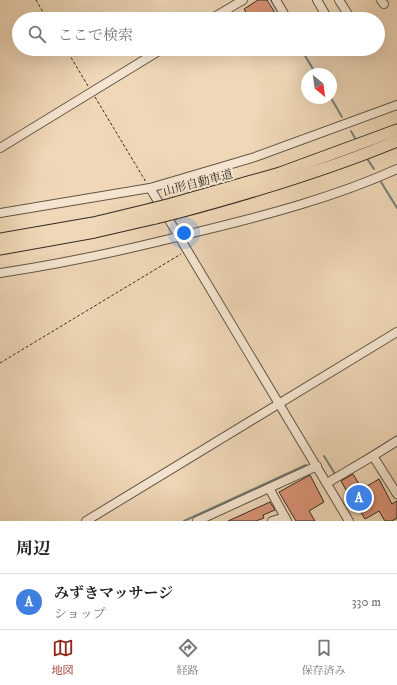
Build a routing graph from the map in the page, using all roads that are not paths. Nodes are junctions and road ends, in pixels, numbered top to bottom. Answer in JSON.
{"nodes":[{"id":1,"x":243,"y":0,"type":"edge"},
{"id":2,"x":276,"y":0,"type":"edge"},
{"id":3,"x":317,"y":0,"type":"edge"},
{"id":4,"x":339,"y":0,"type":"edge"},
{"id":5,"x":223,"y":12,"type":"edge"},
{"id":6,"x":283,"y":12,"type":"edge"},
{"id":7,"x":324,"y":12,"type":"edge"},
{"id":8,"x":347,"y":12,"type":"edge"},
{"id":9,"x":150,"y":56,"type":"edge"},
{"id":10,"x":397,"y":105,"type":"edge"},
{"id":11,"x":397,"y":130,"type":"edge"},
{"id":12,"x":397,"y":141,"type":"edge"},
{"id":13,"x":0,"y":148,"type":"edge"},
{"id":14,"x":397,"y":169,"type":"edge"},
{"id":15,"x":150,"y":188,"type":"junction"},
{"id":16,"x":174,"y":209,"type":"junction"},
{"id":17,"x":0,"y":213,"type":"edge"},
{"id":18,"x":153,"y":214,"type":"junction"},
{"id":19,"x":179,"y":237,"type":"junction"},
{"id":20,"x":0,"y":239,"type":"edge"},
{"id":21,"x":0,"y":249,"type":"edge"},
{"id":22,"x":0,"y":273,"type":"edge"},
{"id":23,"x":397,"y":332,"type":"edge"},
{"id":24,"x":279,"y":404,"type":"junction"},
{"id":25,"x":397,"y":441,"type":"edge"},
{"id":26,"x":373,"y":456,"type":"junction"},
{"id":27,"x":318,"y":466,"type":"junction"},
{"id":28,"x":327,"y":483,"type":"junction"},
{"id":29,"x":269,"y":488,"type":"junction"},
{"id":30,"x":397,"y":493,"type":"edge"},
{"id":31,"x":212,"y":518,"type":"edge"},
{"id":32,"x":286,"y":519,"type":"edge"},
{"id":33,"x":86,"y":521,"type":"edge"},
{"id":34,"x":197,"y":521,"type":"edge"},
{"id":35,"x":272,"y":521,"type":"edge"},
{"id":36,"x":349,"y":521,"type":"edge"}],
"edges":[{"from":1,"to":5,"type":"street"},
{"from":2,"to":6,"type":"street"},
{"from":3,"to":7,"type":"street"},
{"from":4,"to":8,"type":"street"},
{"from":9,"to":13,"type":"street"},
{"from":10,"to":15,"type":"street"},
{"from":11,"to":16,"type":"highway","name":"山形自動車道"},
{"from":12,"to":16,"type":"highway","name":"山形自動車道"},
{"from":14,"to":19,"type":"street"},
{"from":15,"to":17,"type":"street"},
{"from":15,"to":19,"type":"street"},
{"from":16,"to":18,"type":"highway","name":"山形自動車道","bridge":true},
{"from":18,"to":20,"type":"highway","name":"山形自動車道"},
{"from":18,"to":21,"type":"highway","name":"山形自動車道"},
{"from":19,"to":22,"type":"street"},
{"from":19,"to":24,"type":"street"},
{"from":23,"to":24,"type":"street"},
{"from":24,"to":27,"type":"street"},
{"from":24,"to":33,"type":"street"},
{"from":25,"to":26,"type":"street"},
{"from":26,"to":28,"type":"street"},
{"from":26,"to":30,"type":"street"},
{"from":27,"to":28,"type":"street"},
{"from":27,"to":29,"type":"street"},
{"from":28,"to":36,"type":"street"},
{"from":29,"to":31,"type":"street"},
{"from":29,"to":32,"type":"street"},
{"from":31,"to":34,"type":"street"},
{"from":32,"to":35,"type":"street"}]}
